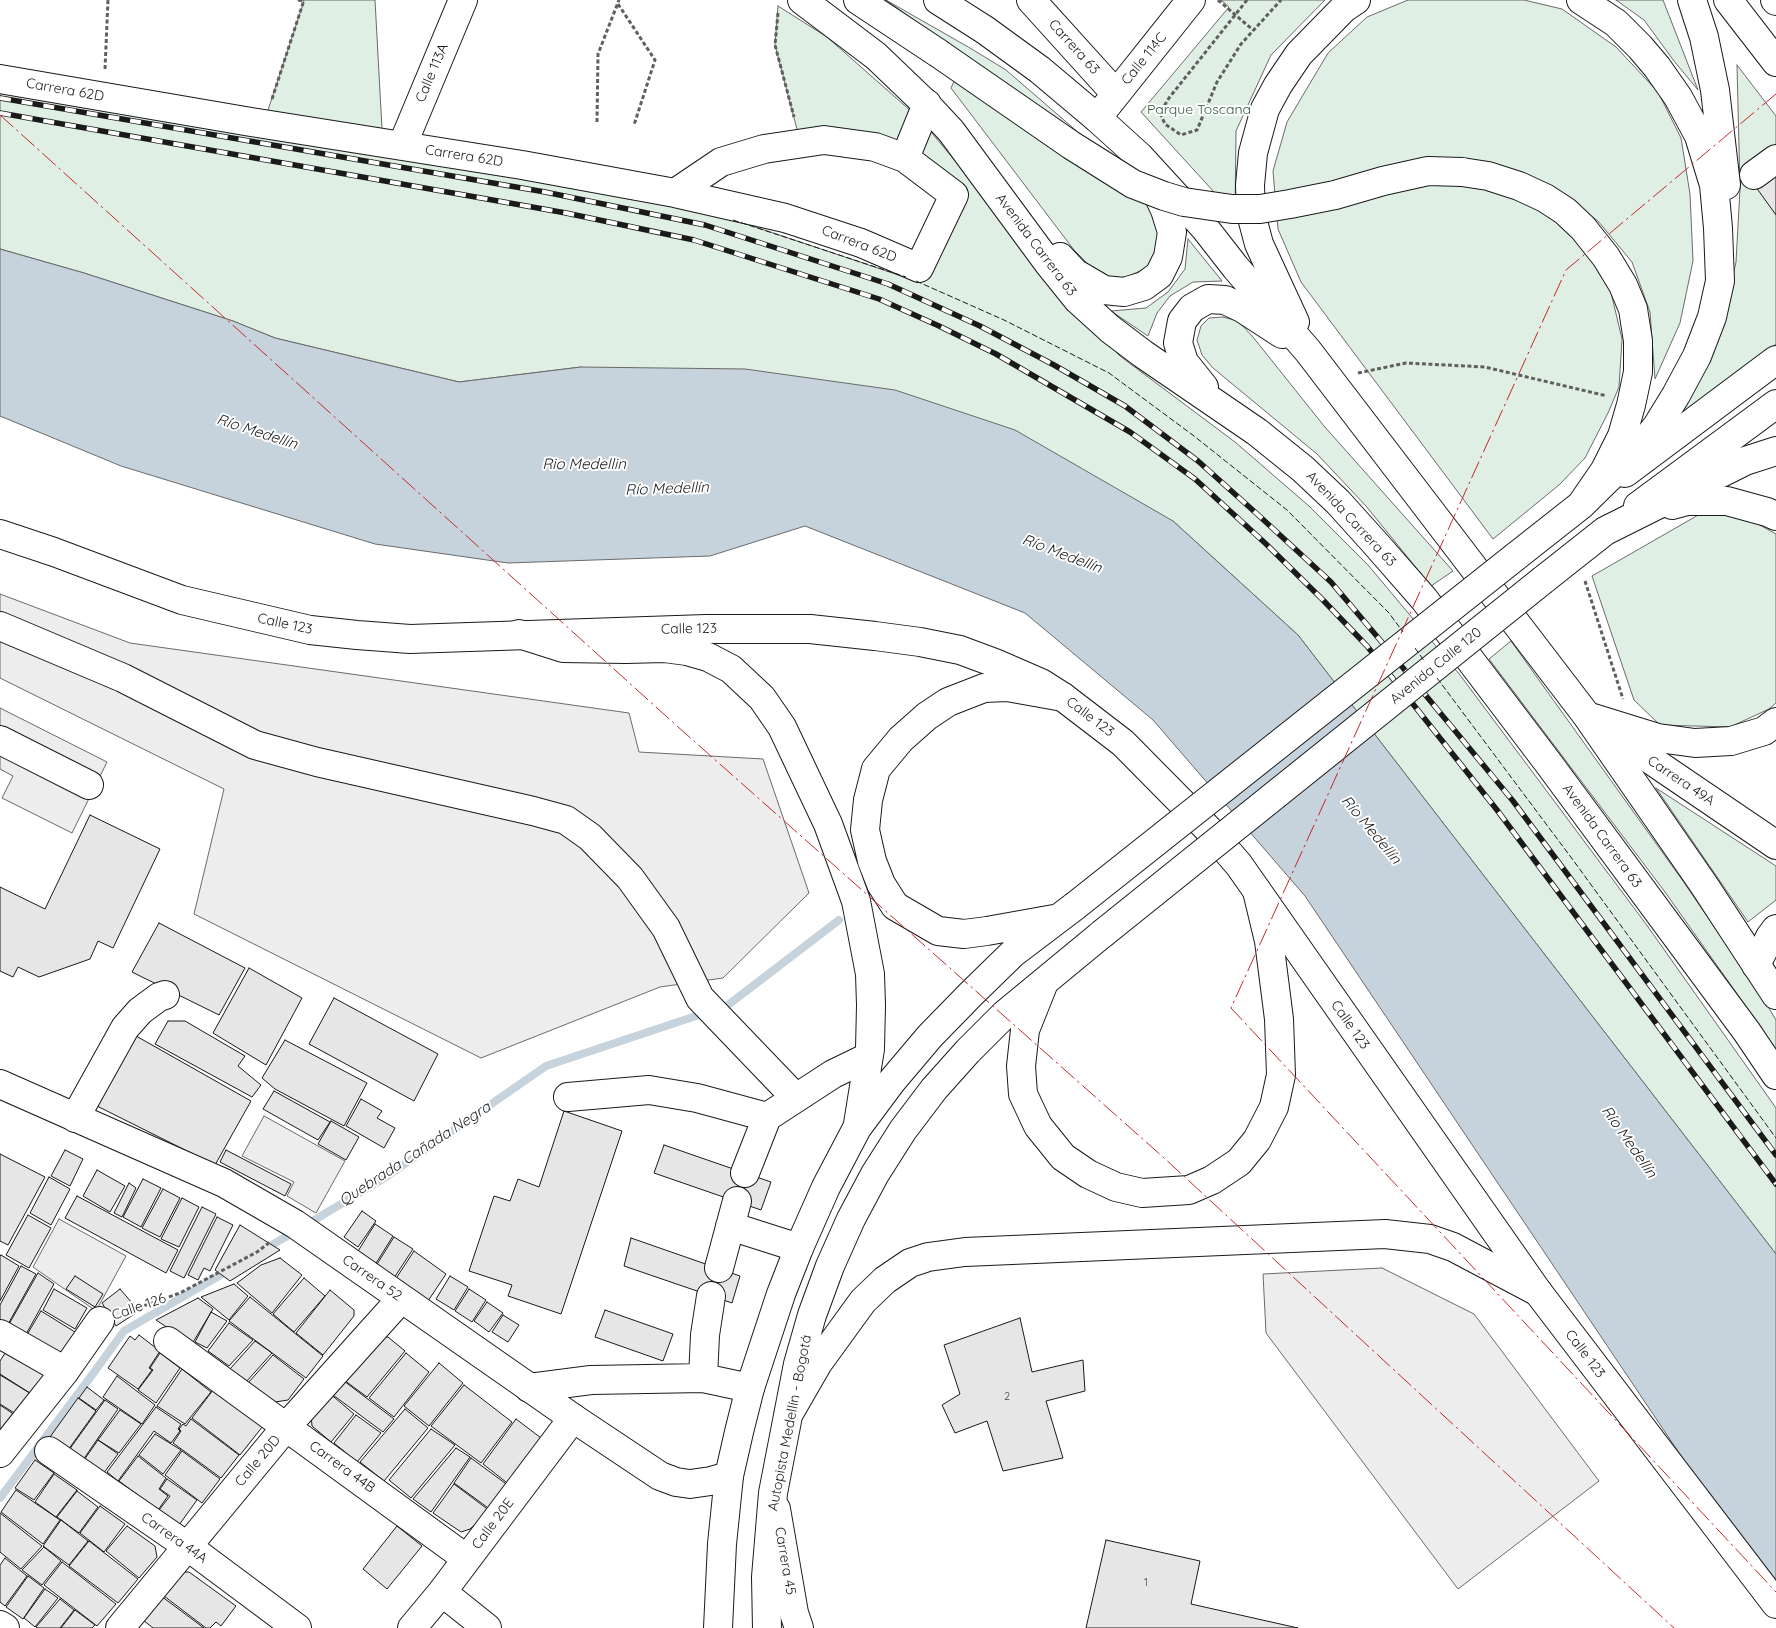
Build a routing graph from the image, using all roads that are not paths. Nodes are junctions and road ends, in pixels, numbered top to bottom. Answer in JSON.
{"nodes":[{"id":1,"x":463,"y":0,"type":"edge"},
{"id":2,"x":858,"y":0,"type":"edge"},
{"id":3,"x":938,"y":0,"type":"edge"},
{"id":4,"x":1031,"y":0,"type":"edge"},
{"id":5,"x":1191,"y":0,"type":"edge"},
{"id":6,"x":1356,"y":0,"type":"edge"},
{"id":7,"x":1581,"y":0,"type":"edge"},
{"id":8,"x":1692,"y":0,"type":"edge"},
{"id":9,"x":1728,"y":0,"type":"edge"},
{"id":10,"x":790,"y":3,"type":"edge"},
{"id":11,"x":1776,"y":62,"type":"edge"},
{"id":12,"x":0,"y":79,"type":"edge"},
{"id":13,"x":1116,"y":94,"type":"junction"},
{"id":14,"x":927,"y":104,"type":"junction"},
{"id":15,"x":1097,"y":118,"type":"junction"},
{"id":16,"x":402,"y":146,"type":"junction"},
{"id":17,"x":1139,"y":156,"type":"junction"},
{"id":18,"x":905,"y":158,"type":"junction"},
{"id":19,"x":1776,"y":159,"type":"edge"},
{"id":20,"x":984,"y":175,"type":"junction"},
{"id":21,"x":1754,"y":175,"type":"dead end"},
{"id":22,"x":675,"y":193,"type":"junction"},
{"id":23,"x":1720,"y":281,"type":"junction"},
{"id":24,"x":1308,"y":351,"type":"junction"},
{"id":25,"x":1776,"y":360,"type":"edge"},
{"id":26,"x":1217,"y":404,"type":"junction"},
{"id":27,"x":1776,"y":404,"type":"edge"},
{"id":28,"x":1776,"y":451,"type":"edge"},
{"id":29,"x":1581,"y":505,"type":"junction"},
{"id":30,"x":1776,"y":516,"type":"edge"},
{"id":31,"x":1605,"y":531,"type":"junction"},
{"id":32,"x":0,"y":534,"type":"edge"},
{"id":33,"x":0,"y":626,"type":"edge"},
{"id":34,"x":518,"y":634,"type":"junction"},
{"id":35,"x":1063,"y":697,"type":"junction"},
{"id":36,"x":1587,"y":716,"type":"junction"},
{"id":37,"x":1776,"y":722,"type":"edge"},
{"id":38,"x":0,"y":740,"type":"edge"},
{"id":39,"x":89,"y":786,"type":"dead end"},
{"id":40,"x":1776,"y":844,"type":"edge"},
{"id":41,"x":1257,"y":891,"type":"junction"},
{"id":42,"x":1068,"y":912,"type":"junction"},
{"id":43,"x":1776,"y":929,"type":"edge"},
{"id":44,"x":1102,"y":934,"type":"joint"},
{"id":45,"x":1756,"y":965,"type":"junction"},
{"id":46,"x":1045,"y":981,"type":"junction"},
{"id":47,"x":165,"y":995,"type":"dead end"},
{"id":48,"x":1776,"y":995,"type":"edge"},
{"id":49,"x":868,"y":1057,"type":"junction"},
{"id":50,"x":1776,"y":1075,"type":"edge"},
{"id":51,"x":0,"y":1084,"type":"edge"},
{"id":52,"x":568,"y":1097,"type":"dead end"},
{"id":53,"x":795,"y":1097,"type":"junction"},
{"id":54,"x":767,"y":1117,"type":"junction"},
{"id":55,"x":75,"y":1118,"type":"junction"},
{"id":56,"x":857,"y":1128,"type":"junction"},
{"id":57,"x":745,"y":1173,"type":"dead end"},
{"id":58,"x":799,"y":1248,"type":"junction"},
{"id":59,"x":719,"y":1268,"type":"dead end"},
{"id":60,"x":1538,"y":1292,"type":"junction"},
{"id":61,"x":711,"y":1296,"type":"dead end"},
{"id":62,"x":401,"y":1299,"type":"junction"},
{"id":63,"x":100,"y":1321,"type":"road end"},
{"id":64,"x":0,"y":1334,"type":"edge"},
{"id":65,"x":168,"y":1341,"type":"dead end"},
{"id":66,"x":65,"y":1371,"type":"junction"},
{"id":67,"x":703,"y":1378,"type":"junction"},
{"id":68,"x":529,"y":1388,"type":"junction"},
{"id":69,"x":750,"y":1388,"type":"junction"},
{"id":70,"x":788,"y":1415,"type":"junction"},
{"id":71,"x":573,"y":1418,"type":"junction"},
{"id":72,"x":286,"y":1427,"type":"junction"},
{"id":73,"x":49,"y":1452,"type":"dead end"},
{"id":74,"x":0,"y":1453,"type":"edge"},
{"id":75,"x":729,"y":1476,"type":"junction"},
{"id":76,"x":773,"y":1493,"type":"junction"},
{"id":77,"x":187,"y":1546,"type":"junction"},
{"id":78,"x":467,"y":1559,"type":"junction"},
{"id":79,"x":442,"y":1592,"type":"junction"},
{"id":80,"x":1776,"y":1604,"type":"edge"},
{"id":81,"x":0,"y":1625,"type":"edge"},
{"id":82,"x":5,"y":1628,"type":"edge"},
{"id":83,"x":120,"y":1628,"type":"edge"},
{"id":84,"x":297,"y":1628,"type":"edge"},
{"id":85,"x":412,"y":1628,"type":"edge"},
{"id":86,"x":487,"y":1628,"type":"edge"},
{"id":87,"x":718,"y":1628,"type":"edge"},
{"id":88,"x":767,"y":1628,"type":"edge"},
{"id":89,"x":799,"y":1628,"type":"edge"}],
"edges":[{"from":1,"to":16,"type":"main road","name":"Calle 113A"},
{"from":2,"to":29,"type":"main road","bridge":true},
{"from":3,"to":15,"type":"main road"},
{"from":4,"to":13,"type":"main road","name":"Carrera 63"},
{"from":5,"to":13,"type":"main road","name":"Calle 114C"},
{"from":6,"to":24,"type":"main road"},
{"from":7,"to":23,"type":"main road"},
{"from":8,"to":23,"type":"main road"},
{"from":9,"to":11,"type":"main road"},
{"from":10,"to":14,"type":"main road","name":"Avenida Carrera 63"},
{"from":12,"to":16,"type":"main road","name":"Carrera 62D"},
{"from":13,"to":15,"type":"main road","name":"Calle 114C"},
{"from":14,"to":18,"type":"main road"},
{"from":14,"to":20,"type":"main road","name":"Avenida Carrera 63"},
{"from":15,"to":17,"type":"main road"},
{"from":16,"to":22,"type":"main road","name":"Carrera 62D"},
{"from":17,"to":20,"type":"main road"},
{"from":17,"to":24,"type":"main road"},
{"from":18,"to":22,"type":"main road"},
{"from":18,"to":22,"type":"main road","name":"Carrera 62D"},
{"from":19,"to":21,"type":"main road"},
{"from":20,"to":26,"type":"main road","name":"Avenida Carrera 63"},
{"from":23,"to":29,"type":"main road"},
{"from":24,"to":26,"type":"main road"},
{"from":24,"to":36,"type":"main road"},
{"from":25,"to":29,"type":"main road"},
{"from":26,"to":50,"type":"main road","name":"Avenida Carrera 63"},
{"from":27,"to":31,"type":"main road","name":"Avenida Calle 120"},
{"from":28,"to":31,"type":"main road"},
{"from":29,"to":42,"type":"main road","bridge":true},
{"from":30,"to":31,"type":"main road"},
{"from":31,"to":44,"type":"main road","name":"Avenida Calle 120","bridge":true},
{"from":32,"to":34,"type":"main road","name":"Calle 123"},
{"from":33,"to":53,"type":"main road"},
{"from":34,"to":35,"type":"main road","name":"Calle 123"},
{"from":34,"to":49,"type":"main road"},
{"from":35,"to":41,"type":"main road","name":"Calle 123"},
{"from":35,"to":42,"type":"main road"},
{"from":36,"to":37,"type":"main road"},
{"from":36,"to":40,"type":"main road","name":"Carrera 49A"},
{"from":36,"to":45,"type":"main road"},
{"from":38,"to":39,"type":"main road"},
{"from":41,"to":46,"type":"main road"},
{"from":41,"to":60,"type":"main road","name":"Calle 123"},
{"from":42,"to":56,"type":"main road"},
{"from":43,"to":45,"type":"main road"},
{"from":44,"to":46,"type":"main road","name":"Autopista Medellín - Bogotá"},
{"from":45,"to":48,"type":"main road"},
{"from":46,"to":70,"type":"main road","name":"Autopista Medellín - Bogotá"},
{"from":47,"to":55,"type":"main road"},
{"from":49,"to":53,"type":"main road"},
{"from":49,"to":56,"type":"main road"},
{"from":51,"to":55,"type":"main road","name":"Carrera 52"},
{"from":52,"to":54,"type":"main road"},
{"from":53,"to":54,"type":"main road"},
{"from":54,"to":57,"type":"main road"},
{"from":55,"to":62,"type":"main road","name":"Carrera 52"},
{"from":56,"to":58,"type":"main road"},
{"from":58,"to":59,"type":"main road"},
{"from":58,"to":69,"type":"main road"},
{"from":60,"to":70,"type":"main road"},
{"from":60,"to":80,"type":"main road","name":"Calle 123"},
{"from":61,"to":67,"type":"main road"},
{"from":62,"to":68,"type":"main road","name":"Carrera 52"},
{"from":62,"to":72,"type":"main road","name":"Calle 20D"},
{"from":63,"to":66,"type":"main road","name":"Calle 126"},
{"from":64,"to":66,"type":"main road"},
{"from":65,"to":72,"type":"main road","name":"Carrera 44B"},
{"from":66,"to":74,"type":"main road","name":"Calle 126"},
{"from":67,"to":68,"type":"main road"},
{"from":67,"to":69,"type":"main road"},
{"from":68,"to":71,"type":"main road","name":"Carrera 52"},
{"from":69,"to":75,"type":"main road"},
{"from":70,"to":76,"type":"main road","name":"Autopista Medellín - Bogotá"},
{"from":71,"to":75,"type":"main road","name":"Carrera 52"},
{"from":71,"to":78,"type":"main road","name":"Calle 20E"},
{"from":72,"to":77,"type":"main road","name":"Calle 20D"},
{"from":72,"to":78,"type":"main road","name":"Carrera 44B"},
{"from":73,"to":77,"type":"main road","name":"Carrera 44A"},
{"from":75,"to":87,"type":"main road"},
{"from":76,"to":88,"type":"main road","name":"Autopista Medellín - Bogotá"},
{"from":76,"to":89,"type":"main road","name":"Carrera 45"},
{"from":77,"to":83,"type":"main road","name":"Calle 20D"},
{"from":77,"to":84,"type":"main road","name":"Carrera 44A"},
{"from":78,"to":79,"type":"main road","name":"Calle 20E"},
{"from":79,"to":85,"type":"main road","name":"Calle 20E"},
{"from":79,"to":86,"type":"main road"},
{"from":81,"to":82,"type":"main road"}]}
